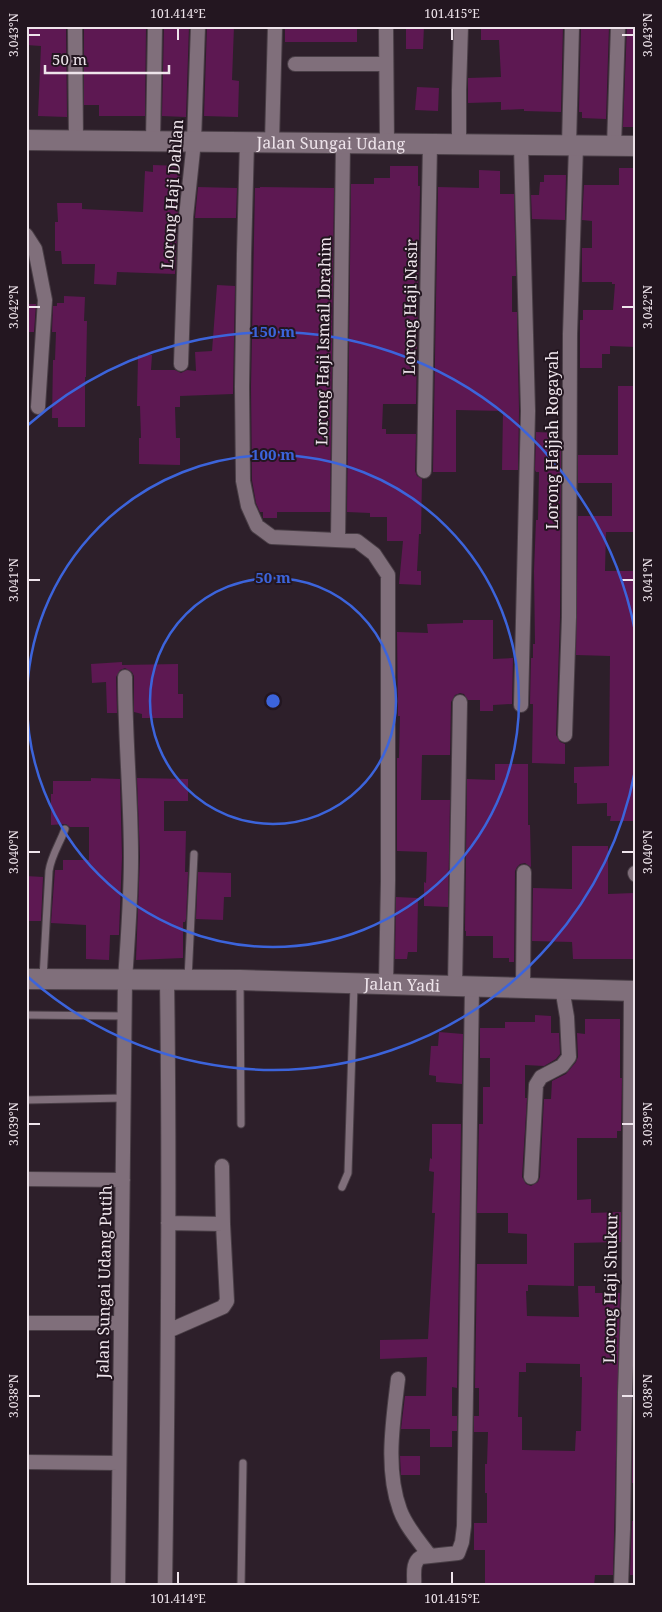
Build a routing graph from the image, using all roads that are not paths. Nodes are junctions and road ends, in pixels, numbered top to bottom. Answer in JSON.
{"nodes":[{"id":1,"x":75,"y":26,"type":"edge"},
{"id":2,"x":156,"y":26,"type":"edge"},
{"id":3,"x":198,"y":26,"type":"edge"},
{"id":4,"x":274,"y":26,"type":"edge"},
{"id":5,"x":386,"y":26,"type":"edge"},
{"id":6,"x":461,"y":26,"type":"edge"},
{"id":7,"x":572,"y":26,"type":"edge"},
{"id":8,"x":618,"y":26,"type":"edge"},
{"id":9,"x":295,"y":64,"type":"dead end"},
{"id":10,"x":386,"y":64,"type":"junction"},
{"id":11,"x":26,"y":140,"type":"edge"},
{"id":12,"x":76,"y":141,"type":"junction"},
{"id":13,"x":153,"y":141,"type":"junction"},
{"id":14,"x":194,"y":141,"type":"junction"},
{"id":15,"x":247,"y":142,"type":"junction"},
{"id":16,"x":272,"y":142,"type":"junction"},
{"id":17,"x":343,"y":143,"type":"junction"},
{"id":18,"x":387,"y":144,"type":"junction"},
{"id":19,"x":430,"y":144,"type":"junction"},
{"id":20,"x":460,"y":144,"type":"junction"},
{"id":21,"x":520,"y":145,"type":"junction"},
{"id":22,"x":572,"y":146,"type":"junction"},
{"id":23,"x":614,"y":146,"type":"junction"},
{"id":24,"x":636,"y":146,"type":"edge"},
{"id":25,"x":26,"y":235,"type":"edge"},
{"id":26,"x":181,"y":364,"type":"dead end"},
{"id":27,"x":38,"y":407,"type":"dead end"},
{"id":28,"x":424,"y":471,"type":"dead end"},
{"id":29,"x":338,"y":540,"type":"junction"},
{"id":30,"x":125,"y":677,"type":"dead end"},
{"id":31,"x":460,"y":702,"type":"dead end"},
{"id":32,"x":520,"y":705,"type":"dead end"},
{"id":33,"x":565,"y":735,"type":"dead end"},
{"id":34,"x":65,"y":829,"type":"dead end"},
{"id":35,"x":194,"y":854,"type":"dead end"},
{"id":36,"x":524,"y":872,"type":"dead end"},
{"id":37,"x":35,"y":979,"type":"edge"},
{"id":38,"x":125,"y":979,"type":"junction"},
{"id":39,"x":188,"y":979,"type":"junction"},
{"id":40,"x":167,"y":980,"type":"junction"},
{"id":41,"x":240,"y":980,"type":"junction"},
{"id":42,"x":354,"y":982,"type":"junction"},
{"id":43,"x":386,"y":983,"type":"junction"},
{"id":44,"x":464,"y":986,"type":"junction"},
{"id":45,"x":523,"y":988,"type":"junction"},
{"id":46,"x":562,"y":988,"type":"junction"},
{"id":47,"x":633,"y":991,"type":"edge"},
{"id":48,"x":26,"y":1015,"type":"edge"},
{"id":49,"x":125,"y":1016,"type":"junction"},
{"id":50,"x":124,"y":1098,"type":"junction"},
{"id":51,"x":26,"y":1100,"type":"edge"},
{"id":52,"x":241,"y":1124,"type":"dead end"},
{"id":53,"x":222,"y":1166,"type":"dead end"},
{"id":54,"x":531,"y":1177,"type":"dead end"},
{"id":55,"x":26,"y":1179,"type":"edge"},
{"id":56,"x":123,"y":1180,"type":"junction"},
{"id":57,"x":342,"y":1187,"type":"dead end"},
{"id":58,"x":168,"y":1223,"type":"junction"},
{"id":59,"x":223,"y":1224,"type":"junction"},
{"id":60,"x":26,"y":1323,"type":"edge"},
{"id":61,"x":121,"y":1323,"type":"junction"},
{"id":62,"x":168,"y":1331,"type":"junction"},
{"id":63,"x":398,"y":1379,"type":"dead end"},
{"id":64,"x":26,"y":1462,"type":"edge"},
{"id":65,"x":119,"y":1463,"type":"junction"},
{"id":66,"x":243,"y":1463,"type":"dead end"},
{"id":67,"x":430,"y":1556,"type":"junction"},
{"id":68,"x":118,"y":1586,"type":"edge"},
{"id":69,"x":165,"y":1586,"type":"edge"},
{"id":70,"x":242,"y":1586,"type":"edge"},
{"id":71,"x":414,"y":1586,"type":"edge"},
{"id":72,"x":621,"y":1586,"type":"edge"}],
"edges":[{"from":1,"to":12,"type":"street"},
{"from":2,"to":13,"type":"street"},
{"from":3,"to":14,"type":"street","name":"Lorong Haji Dahlan"},
{"from":4,"to":16,"type":"street"},
{"from":5,"to":10,"type":"street"},
{"from":6,"to":20,"type":"street"},
{"from":7,"to":22,"type":"street","name":"Lorong Hajjah Rogayah"},
{"from":8,"to":23,"type":"street"},
{"from":9,"to":10,"type":"street"},
{"from":10,"to":18,"type":"street"},
{"from":11,"to":12,"type":"street","name":"Jalan Sungai Udang"},
{"from":12,"to":13,"type":"street","name":"Jalan Sungai Udang"},
{"from":13,"to":14,"type":"street","name":"Jalan Sungai Udang"},
{"from":14,"to":15,"type":"street","name":"Jalan Sungai Udang"},
{"from":14,"to":26,"type":"street","name":"Lorong Haji Dahlan"},
{"from":15,"to":16,"type":"street","name":"Jalan Sungai Udang"},
{"from":15,"to":29,"type":"street"},
{"from":16,"to":17,"type":"street","name":"Jalan Sungai Udang"},
{"from":17,"to":18,"type":"street","name":"Jalan Sungai Udang"},
{"from":17,"to":29,"type":"street","name":"Lorong Haji Ismail Ibrahim"},
{"from":18,"to":19,"type":"street","name":"Jalan Sungai Udang"},
{"from":19,"to":20,"type":"street","name":"Jalan Sungai Udang"},
{"from":19,"to":28,"type":"street","name":"Lorong Haji Nasir"},
{"from":20,"to":21,"type":"street","name":"Jalan Sungai Udang"},
{"from":21,"to":22,"type":"street","name":"Jalan Sungai Udang"},
{"from":21,"to":32,"type":"street"},
{"from":22,"to":23,"type":"street","name":"Jalan Sungai Udang"},
{"from":22,"to":33,"type":"street","name":"Lorong Hajjah Rogayah"},
{"from":23,"to":24,"type":"street","name":"Jalan Sungai Udang"},
{"from":25,"to":27,"type":"street"},
{"from":29,"to":43,"type":"street"},
{"from":30,"to":38,"type":"street","name":"Jalan Sungai Udang Putih"},
{"from":31,"to":44,"type":"street"},
{"from":34,"to":37,"type":"lane"},
{"from":35,"to":39,"type":"lane"},
{"from":36,"to":45,"type":"street"},
{"from":37,"to":38,"type":"street","name":"Jalan Yadi"},
{"from":38,"to":40,"type":"street","name":"Jalan Yadi"},
{"from":38,"to":49,"type":"street","name":"Jalan Sungai Udang Putih"},
{"from":39,"to":40,"type":"street","name":"Jalan Yadi"},
{"from":39,"to":41,"type":"street","name":"Jalan Yadi"},
{"from":40,"to":58,"type":"street"},
{"from":41,"to":42,"type":"street","name":"Jalan Yadi"},
{"from":41,"to":52,"type":"lane"},
{"from":42,"to":43,"type":"street","name":"Jalan Yadi"},
{"from":42,"to":57,"type":"lane"},
{"from":43,"to":44,"type":"street","name":"Jalan Yadi"},
{"from":44,"to":45,"type":"street","name":"Jalan Yadi"},
{"from":44,"to":67,"type":"street"},
{"from":45,"to":46,"type":"street","name":"Jalan Yadi"},
{"from":46,"to":47,"type":"street","name":"Jalan Yadi"},
{"from":46,"to":54,"type":"street"},
{"from":47,"to":72,"type":"street","name":"Lorong Haji Shukur"},
{"from":48,"to":49,"type":"lane"},
{"from":49,"to":50,"type":"street","name":"Jalan Sungai Udang Putih"},
{"from":50,"to":51,"type":"lane"},
{"from":50,"to":56,"type":"street","name":"Jalan Sungai Udang Putih"},
{"from":53,"to":59,"type":"street"},
{"from":55,"to":56,"type":"street"},
{"from":56,"to":61,"type":"street","name":"Jalan Sungai Udang Putih"},
{"from":58,"to":59,"type":"street"},
{"from":58,"to":62,"type":"street"},
{"from":59,"to":62,"type":"street"},
{"from":60,"to":61,"type":"street"},
{"from":61,"to":65,"type":"street","name":"Jalan Sungai Udang Putih"},
{"from":62,"to":69,"type":"street"},
{"from":63,"to":67,"type":"street"},
{"from":64,"to":65,"type":"street"},
{"from":65,"to":68,"type":"street","name":"Jalan Sungai Udang Putih"},
{"from":66,"to":70,"type":"lane"},
{"from":67,"to":71,"type":"street"}]}
